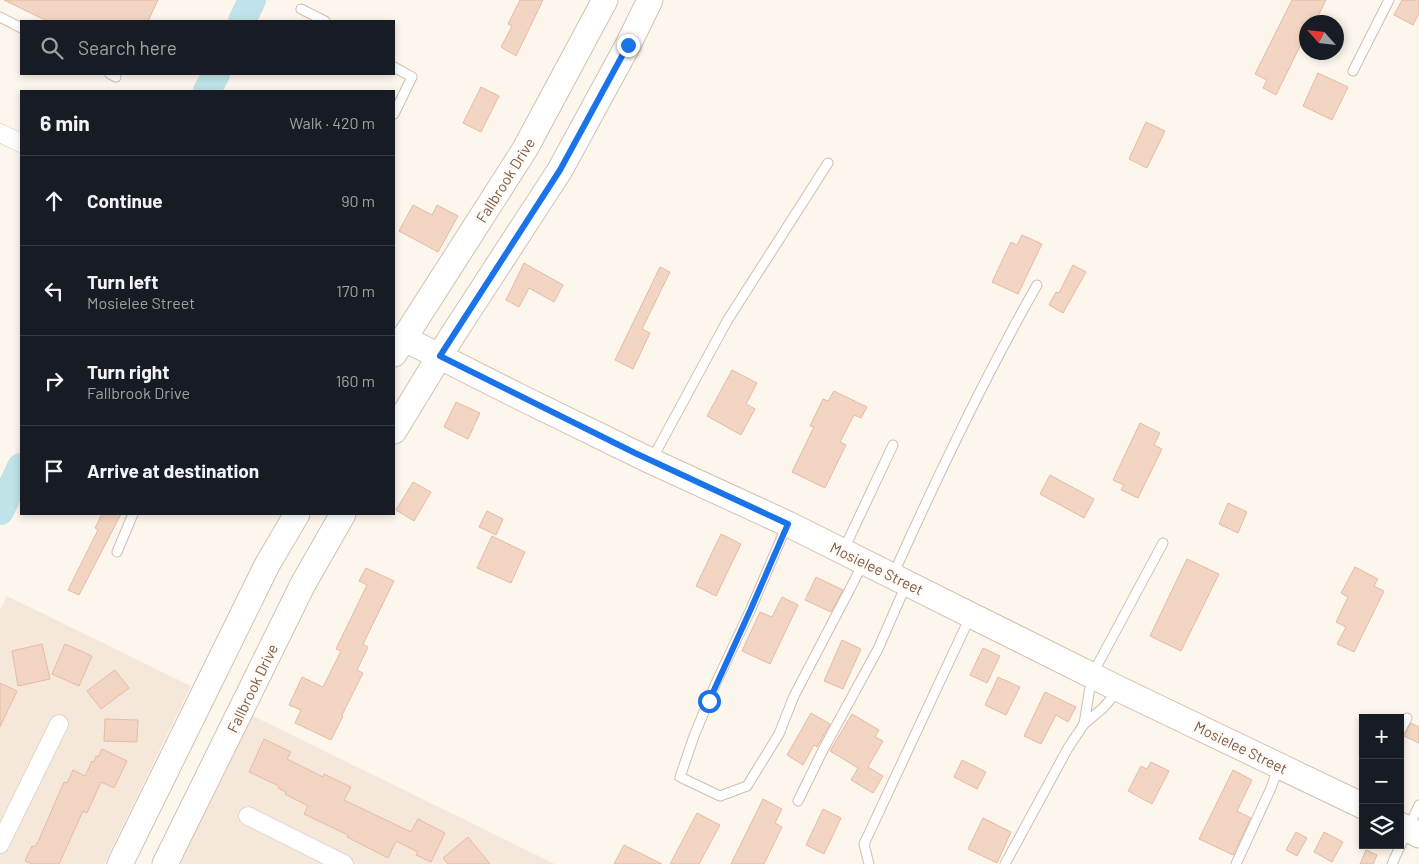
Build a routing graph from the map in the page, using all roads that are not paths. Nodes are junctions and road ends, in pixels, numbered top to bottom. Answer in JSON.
{"nodes":[{"id":1,"x":605,"y":0,"type":"edge"},
{"id":2,"x":650,"y":0,"type":"edge"},
{"id":3,"x":1389,"y":0,"type":"edge"},
{"id":4,"x":301,"y":9,"type":"dead end"},
{"id":5,"x":0,"y":16,"type":"edge"},
{"id":6,"x":324,"y":20,"type":"edge"},
{"id":7,"x":20,"y":27,"type":"edge"},
{"id":8,"x":395,"y":68,"type":"edge"},
{"id":9,"x":1353,"y":71,"type":"dead end"},
{"id":10,"x":395,"y":112,"type":"edge"},
{"id":11,"x":0,"y":133,"type":"edge"},
{"id":12,"x":20,"y":143,"type":"edge"},
{"id":13,"x":828,"y":164,"type":"dead end"},
{"id":14,"x":1037,"y":285,"type":"dead end"},
{"id":15,"x":397,"y":340,"type":"edge"},
{"id":16,"x":440,"y":356,"type":"junction"},
{"id":17,"x":395,"y":429,"type":"edge"},
{"id":18,"x":893,"y":445,"type":"dead end"},
{"id":19,"x":651,"y":461,"type":"junction"},
{"id":20,"x":133,"y":515,"type":"edge"},
{"id":21,"x":296,"y":515,"type":"edge"},
{"id":22,"x":342,"y":515,"type":"edge"},
{"id":23,"x":788,"y":524,"type":"junction"},
{"id":24,"x":1163,"y":543,"type":"dead end"},
{"id":25,"x":116,"y":552,"type":"dead end"},
{"id":26,"x":843,"y":552,"type":"junction"},
{"id":27,"x":865,"y":562,"type":"junction"},
{"id":28,"x":900,"y":579,"type":"junction"},
{"id":29,"x":971,"y":615,"type":"junction"},
{"id":30,"x":1092,"y":675,"type":"junction"},
{"id":31,"x":1119,"y":689,"type":"junction"},
{"id":32,"x":1407,"y":718,"type":"dead end"},
{"id":33,"x":59,"y":724,"type":"dead end"},
{"id":34,"x":1084,"y":724,"type":"junction"},
{"id":35,"x":1404,"y":724,"type":"edge"},
{"id":36,"x":1278,"y":765,"type":"junction"},
{"id":37,"x":798,"y":801,"type":"dead end"},
{"id":38,"x":1359,"y":804,"type":"edge"},
{"id":39,"x":1419,"y":805,"type":"edge"},
{"id":40,"x":248,"y":816,"type":"dead end"},
{"id":41,"x":1409,"y":830,"type":"edge"},
{"id":42,"x":0,"y":844,"type":"edge"},
{"id":43,"x":120,"y":864,"type":"edge"},
{"id":44,"x":165,"y":864,"type":"edge"},
{"id":45,"x":344,"y":864,"type":"edge"},
{"id":46,"x":869,"y":864,"type":"edge"},
{"id":47,"x":1005,"y":864,"type":"edge"},
{"id":48,"x":1236,"y":864,"type":"edge"},
{"id":49,"x":1392,"y":864,"type":"edge"}],
"edges":[{"from":1,"to":15,"type":"main road","name":"Fallbrook Drive"},
{"from":2,"to":16,"type":"main road"},
{"from":3,"to":9,"type":"lane"},
{"from":4,"to":6,"type":"lane"},
{"from":5,"to":7,"type":"lane"},
{"from":8,"to":10,"type":"lane"},
{"from":11,"to":12,"type":"street"},
{"from":13,"to":19,"type":"lane"},
{"from":14,"to":28,"type":"lane"},
{"from":15,"to":16,"type":"main road","name":"Mosielee Street"},
{"from":16,"to":17,"type":"main road"},
{"from":16,"to":19,"type":"main road","name":"Mosielee Street"},
{"from":18,"to":26,"type":"lane"},
{"from":19,"to":23,"type":"main road","name":"Mosielee Street"},
{"from":20,"to":25,"type":"lane"},
{"from":21,"to":43,"type":"main road"},
{"from":22,"to":44,"type":"main road","name":"Fallbrook Drive"},
{"from":23,"to":26,"type":"main road","name":"Mosielee Street"},
{"from":23,"to":27,"type":"lane"},
{"from":24,"to":30,"type":"lane"},
{"from":26,"to":27,"type":"main road","name":"Mosielee Street"},
{"from":27,"to":28,"type":"main road","name":"Mosielee Street"},
{"from":28,"to":29,"type":"main road","name":"Mosielee Street"},
{"from":28,"to":37,"type":"lane"},
{"from":29,"to":30,"type":"main road","name":"Mosielee Street"},
{"from":29,"to":46,"type":"lane"},
{"from":30,"to":31,"type":"main road","name":"Mosielee Street"},
{"from":30,"to":34,"type":"lane"},
{"from":31,"to":34,"type":"lane"},
{"from":31,"to":36,"type":"main road","name":"Mosielee Street"},
{"from":32,"to":35,"type":"lane"},
{"from":33,"to":42,"type":"street"},
{"from":34,"to":47,"type":"lane"},
{"from":36,"to":38,"type":"main road","name":"Mosielee Street"},
{"from":36,"to":48,"type":"lane"},
{"from":39,"to":41,"type":"lane"},
{"from":40,"to":45,"type":"street"},
{"from":41,"to":49,"type":"lane"}]}
